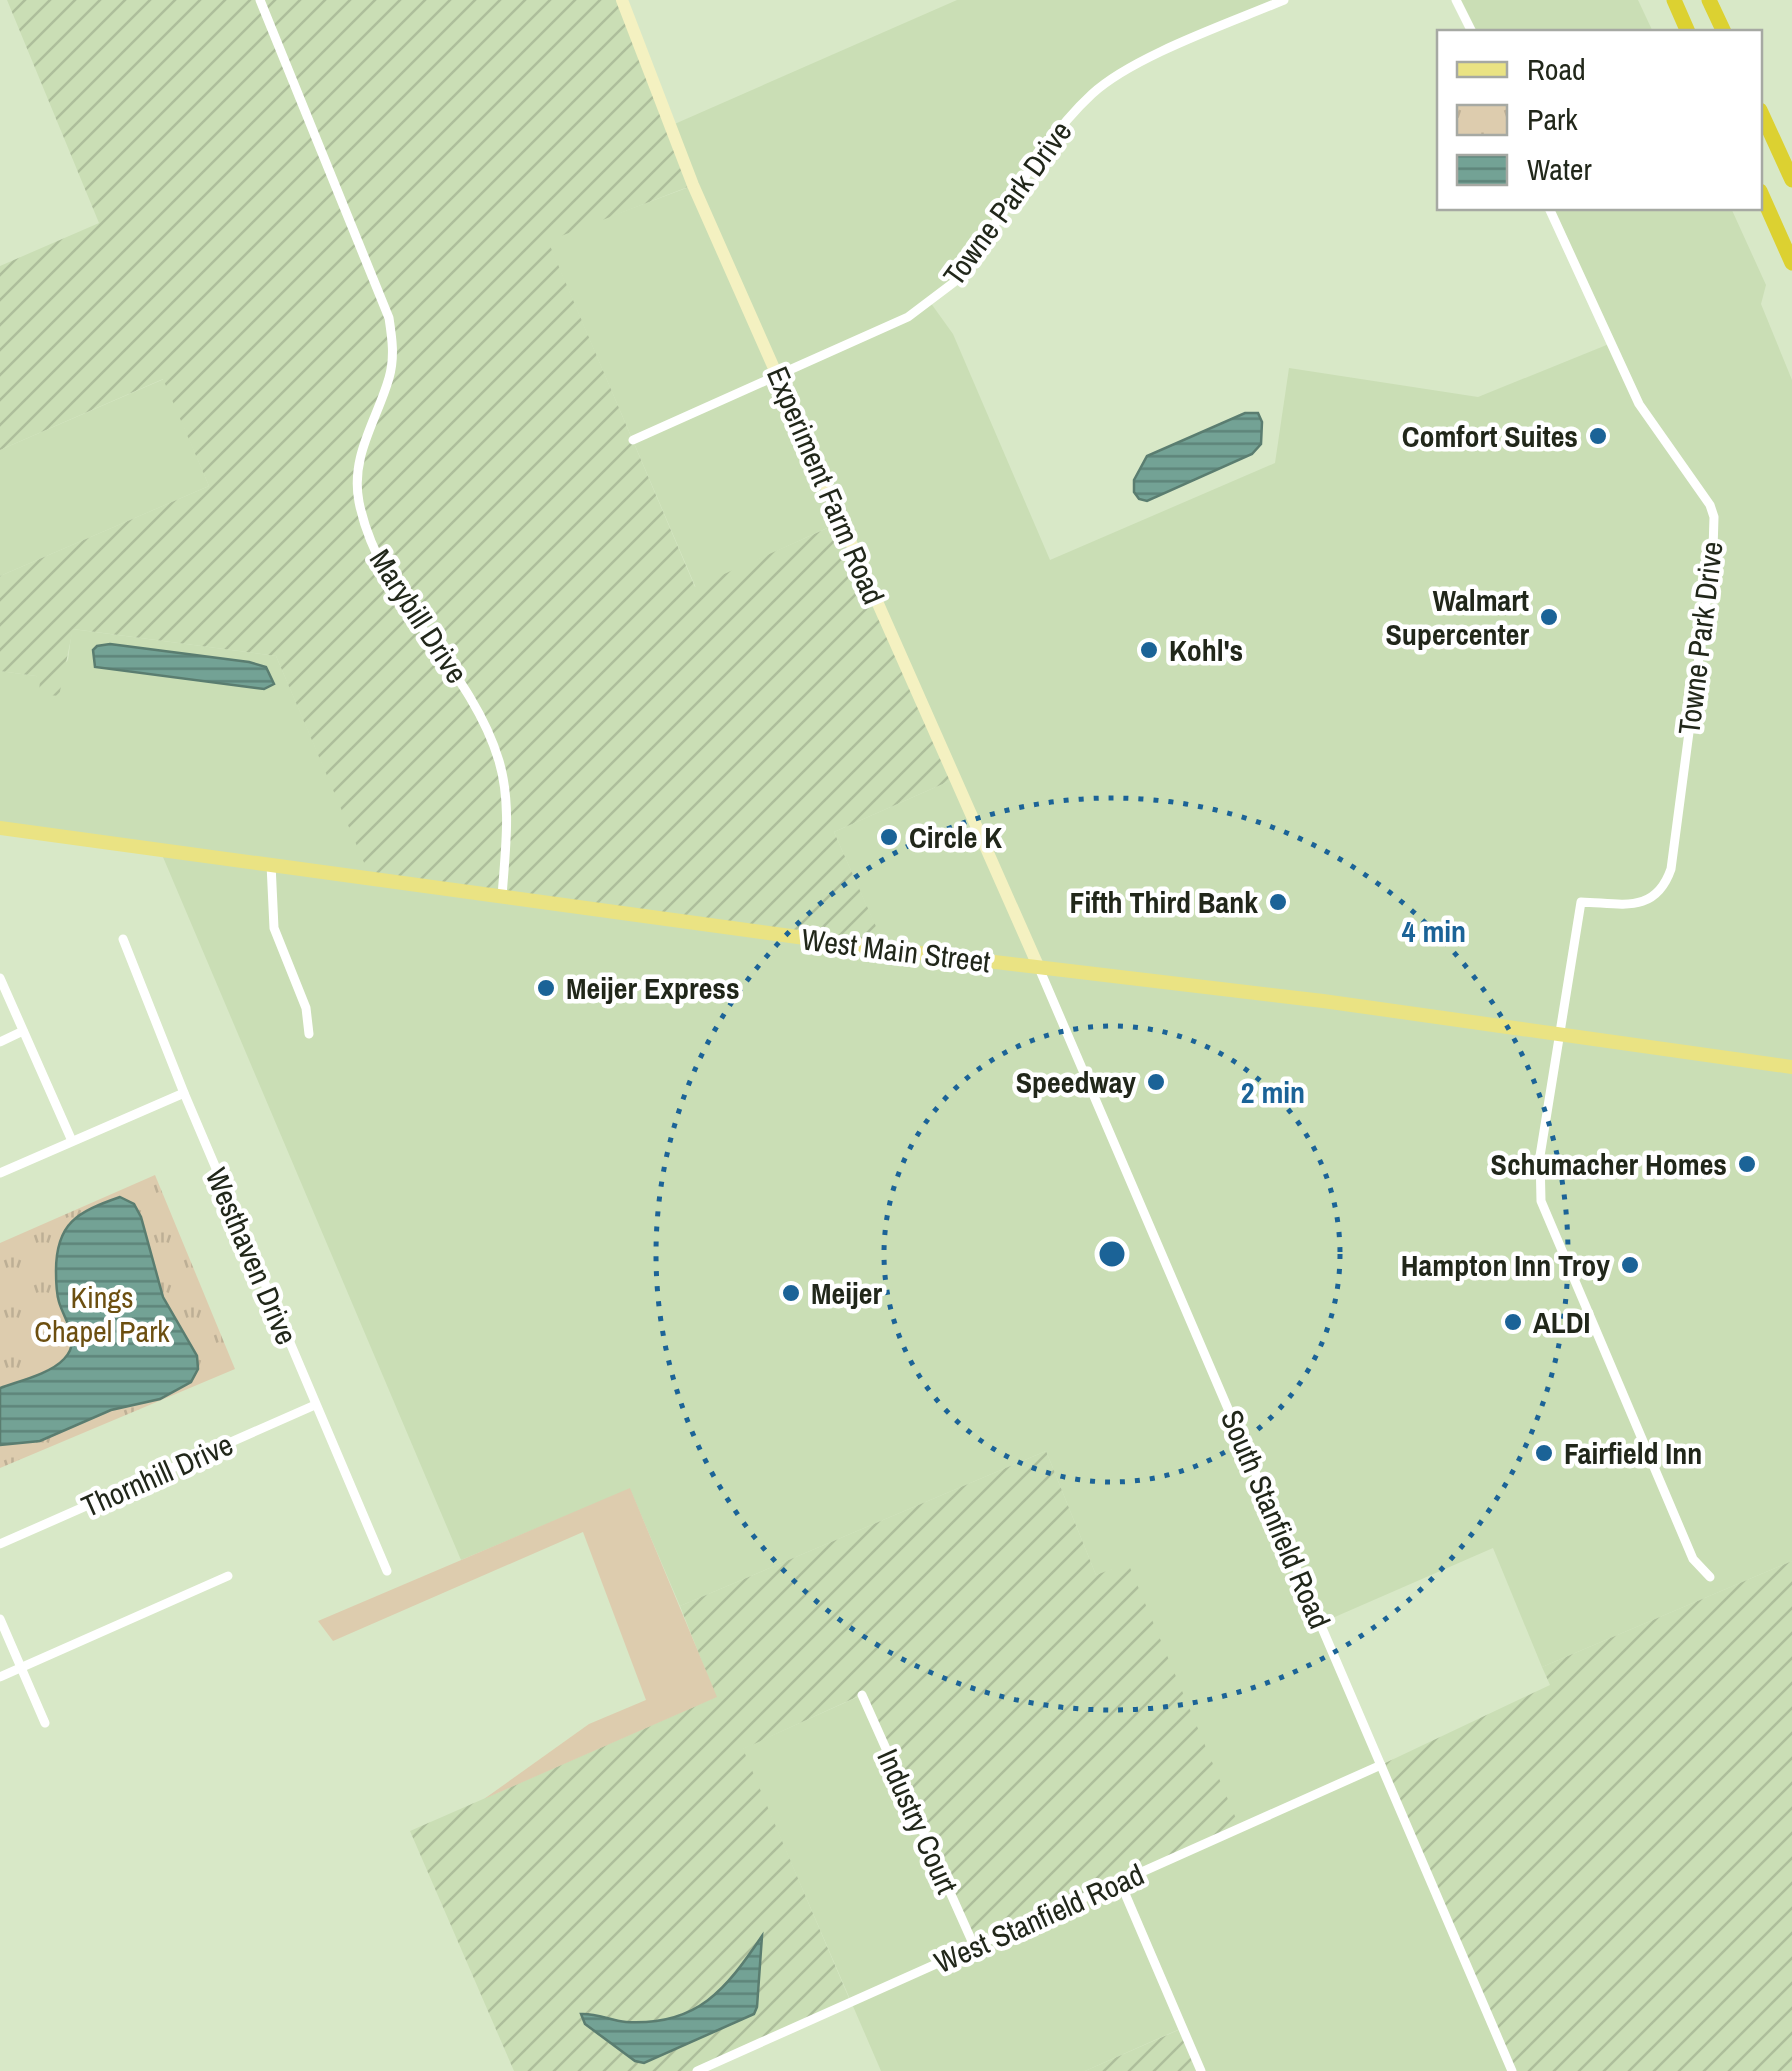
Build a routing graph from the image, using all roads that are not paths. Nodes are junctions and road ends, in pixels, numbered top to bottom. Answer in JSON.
{"nodes":[{"id":1,"x":260,"y":0,"type":"edge"},
{"id":2,"x":622,"y":0,"type":"edge"},
{"id":3,"x":1284,"y":0,"type":"edge"},
{"id":4,"x":1456,"y":0,"type":"edge"},
{"id":5,"x":1674,"y":0,"type":"edge"},
{"id":6,"x":1709,"y":0,"type":"edge"},
{"id":7,"x":1471,"y":30,"type":"edge"},
{"id":8,"x":1687,"y":30,"type":"edge"},
{"id":9,"x":1723,"y":30,"type":"edge"},
{"id":10,"x":1762,"y":114,"type":"edge"},
{"id":11,"x":1792,"y":180,"type":"edge"},
{"id":12,"x":1762,"y":196,"type":"edge"},
{"id":13,"x":1550,"y":210,"type":"edge"},
{"id":14,"x":1792,"y":263,"type":"edge"},
{"id":15,"x":779,"y":376,"type":"junction"},
{"id":16,"x":633,"y":440,"type":"dead end"},
{"id":17,"x":0,"y":828,"type":"edge"},
{"id":18,"x":272,"y":864,"type":"junction"},
{"id":19,"x":502,"y":898,"type":"junction"},
{"id":20,"x":122,"y":939,"type":"dead end"},
{"id":21,"x":1038,"y":968,"type":"junction"},
{"id":22,"x":0,"y":978,"type":"edge"},
{"id":23,"x":24,"y":1031,"type":"junction"},
{"id":24,"x":309,"y":1034,"type":"dead end"},
{"id":25,"x":1560,"y":1034,"type":"junction"},
{"id":26,"x":0,"y":1042,"type":"edge"},
{"id":27,"x":1792,"y":1067,"type":"edge"},
{"id":28,"x":184,"y":1093,"type":"junction"},
{"id":29,"x":72,"y":1141,"type":"junction"},
{"id":30,"x":0,"y":1172,"type":"edge"},
{"id":31,"x":315,"y":1405,"type":"junction"},
{"id":32,"x":0,"y":1544,"type":"edge"},
{"id":33,"x":387,"y":1571,"type":"dead end"},
{"id":34,"x":228,"y":1576,"type":"dead end"},
{"id":35,"x":1710,"y":1577,"type":"dead end"},
{"id":36,"x":0,"y":1619,"type":"edge"},
{"id":37,"x":21,"y":1668,"type":"junction"},
{"id":38,"x":0,"y":1677,"type":"edge"},
{"id":39,"x":862,"y":1695,"type":"dead end"},
{"id":40,"x":46,"y":1723,"type":"dead end"},
{"id":41,"x":1381,"y":1765,"type":"junction"},
{"id":42,"x":1120,"y":1882,"type":"junction"},
{"id":43,"x":975,"y":1948,"type":"junction"},
{"id":44,"x":697,"y":2071,"type":"edge"},
{"id":45,"x":1201,"y":2071,"type":"edge"},
{"id":46,"x":1512,"y":2071,"type":"edge"}],
"edges":[{"from":1,"to":19,"type":"street","name":"Marybill Drive"},
{"from":2,"to":15,"type":"street","name":"Experiment Farm Road"},
{"from":3,"to":15,"type":"street","name":"Towne Park Drive"},
{"from":4,"to":7,"type":"street"},
{"from":5,"to":8,"type":"highway"},
{"from":6,"to":9,"type":"highway"},
{"from":10,"to":11,"type":"highway"},
{"from":12,"to":14,"type":"highway"},
{"from":13,"to":25,"type":"street","name":"Towne Park Drive"},
{"from":15,"to":16,"type":"street","name":"Towne Park Drive"},
{"from":15,"to":21,"type":"street","name":"Experiment Farm Road"},
{"from":17,"to":18,"type":"main road","name":"West Main Street"},
{"from":18,"to":19,"type":"main road","name":"West Main Street"},
{"from":18,"to":24,"type":"street"},
{"from":19,"to":21,"type":"main road","name":"West Main Street"},
{"from":20,"to":28,"type":"street","name":"Westhaven Drive"},
{"from":21,"to":25,"type":"main road","name":"West Main Street"},
{"from":21,"to":41,"type":"street","name":"South Stanfield Road"},
{"from":22,"to":23,"type":"street"},
{"from":23,"to":26,"type":"street"},
{"from":23,"to":29,"type":"street"},
{"from":25,"to":27,"type":"main road","name":"West Main Street"},
{"from":25,"to":35,"type":"street"},
{"from":28,"to":29,"type":"street"},
{"from":28,"to":31,"type":"street","name":"Westhaven Drive"},
{"from":29,"to":30,"type":"street"},
{"from":31,"to":32,"type":"street","name":"Thornhill Drive"},
{"from":31,"to":33,"type":"street","name":"Westhaven Drive"},
{"from":34,"to":37,"type":"street"},
{"from":36,"to":37,"type":"street"},
{"from":37,"to":38,"type":"street"},
{"from":37,"to":40,"type":"street"},
{"from":39,"to":43,"type":"street","name":"Industry Court"},
{"from":41,"to":42,"type":"street","name":"West Stanfield Road"},
{"from":41,"to":46,"type":"street","name":"South Stanfield Road"},
{"from":42,"to":43,"type":"street","name":"West Stanfield Road"},
{"from":42,"to":45,"type":"street"},
{"from":43,"to":44,"type":"street","name":"West Stanfield Road"}]}
